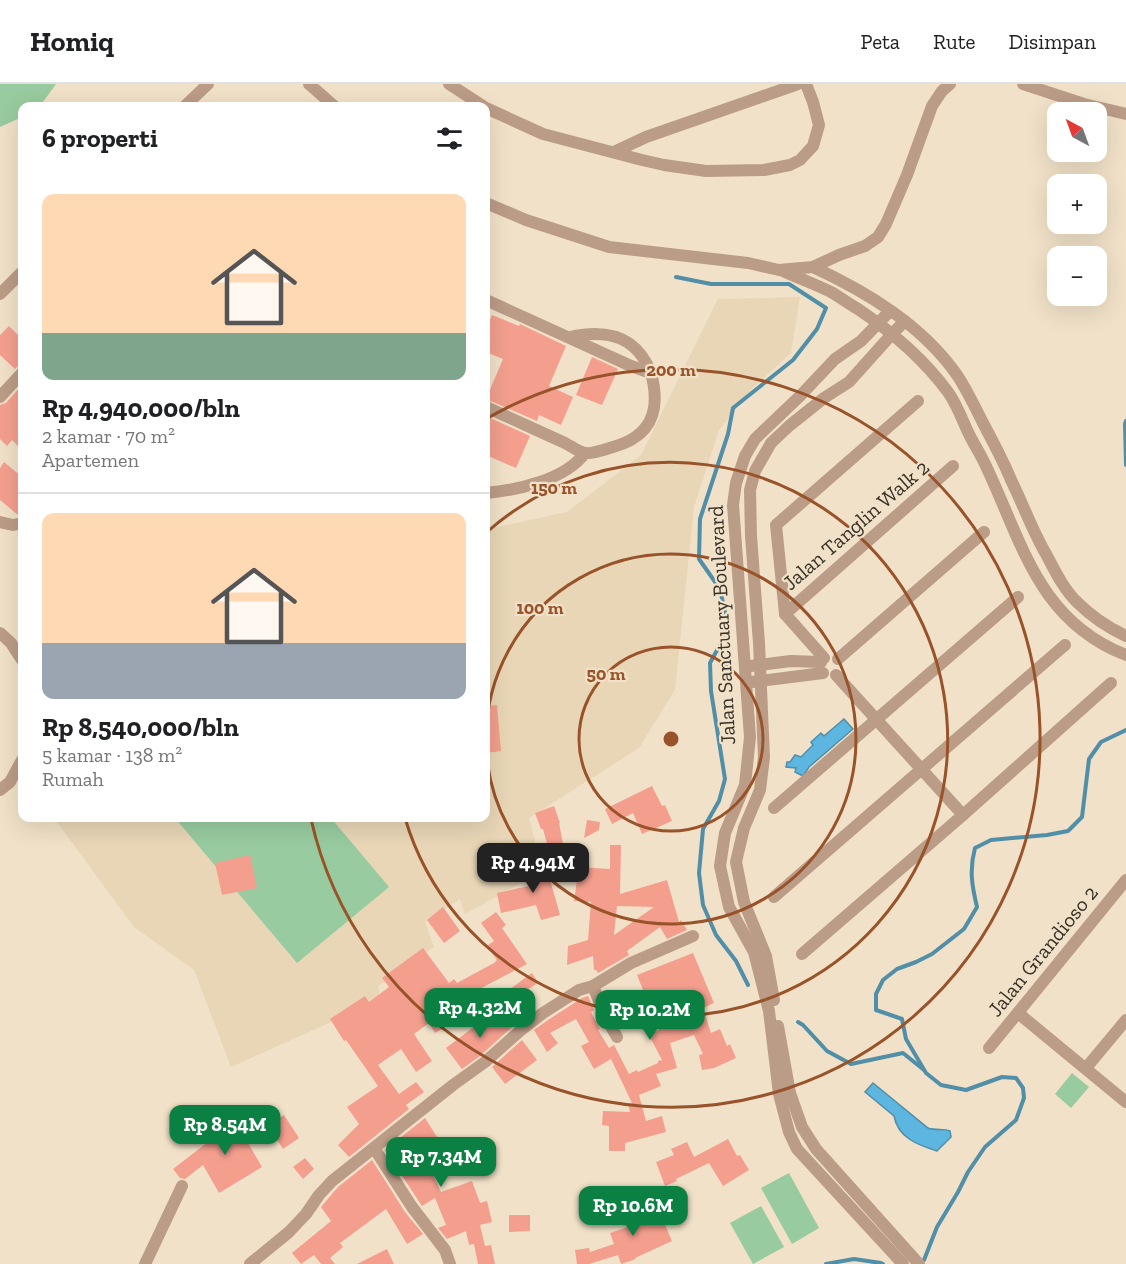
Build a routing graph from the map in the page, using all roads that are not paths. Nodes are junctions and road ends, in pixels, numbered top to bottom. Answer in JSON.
{"nodes":[{"id":1,"x":208,"y":84,"type":"edge"},
{"id":2,"x":309,"y":84,"type":"edge"},
{"id":3,"x":798,"y":84,"type":"edge"},
{"id":4,"x":806,"y":84,"type":"edge"},
{"id":5,"x":950,"y":84,"type":"edge"},
{"id":6,"x":1023,"y":84,"type":"edge"},
{"id":7,"x":457,"y":86,"type":"edge"},
{"id":8,"x":189,"y":102,"type":"edge"},
{"id":9,"x":329,"y":102,"type":"edge"},
{"id":10,"x":478,"y":102,"type":"edge"},
{"id":11,"x":490,"y":110,"type":"edge"},
{"id":12,"x":1126,"y":114,"type":"edge"},
{"id":13,"x":614,"y":152,"type":"junction"},
{"id":14,"x":490,"y":204,"type":"edge"},
{"id":15,"x":813,"y":267,"type":"junction"},
{"id":16,"x":779,"y":270,"type":"junction"},
{"id":17,"x":18,"y":276,"type":"edge"},
{"id":18,"x":0,"y":294,"type":"edge"},
{"id":19,"x":490,"y":302,"type":"edge"},
{"id":20,"x":890,"y":311,"type":"junction"},
{"id":21,"x":905,"y":321,"type":"junction"},
{"id":22,"x":879,"y":323,"type":"junction"},
{"id":23,"x":892,"y":334,"type":"junction"},
{"id":24,"x":570,"y":337,"type":"junction"},
{"id":25,"x":861,"y":341,"type":"junction"},
{"id":26,"x":873,"y":355,"type":"junction"},
{"id":27,"x":651,"y":373,"type":"junction"},
{"id":28,"x":18,"y":378,"type":"edge"},
{"id":29,"x":811,"y":385,"type":"junction"},
{"id":30,"x":0,"y":397,"type":"edge"},
{"id":31,"x":824,"y":398,"type":"junction"},
{"id":32,"x":918,"y":401,"type":"dead end"},
{"id":33,"x":490,"y":409,"type":"edge"},
{"id":34,"x":585,"y":453,"type":"junction"},
{"id":35,"x":953,"y":466,"type":"dead end"},
{"id":36,"x":490,"y":493,"type":"edge"},
{"id":37,"x":0,"y":522,"type":"edge"},
{"id":38,"x":18,"y":524,"type":"edge"},
{"id":39,"x":984,"y":532,"type":"dead end"},
{"id":40,"x":1018,"y":597,"type":"dead end"},
{"id":41,"x":785,"y":614,"type":"junction"},
{"id":42,"x":0,"y":633,"type":"edge"},
{"id":43,"x":1126,"y":636,"type":"edge"},
{"id":44,"x":1065,"y":645,"type":"dead end"},
{"id":45,"x":18,"y":654,"type":"edge"},
{"id":46,"x":1126,"y":655,"type":"edge"},
{"id":47,"x":838,"y":659,"type":"junction"},
{"id":48,"x":823,"y":664,"type":"junction"},
{"id":49,"x":760,"y":665,"type":"junction"},
{"id":50,"x":744,"y":666,"type":"junction"},
{"id":51,"x":836,"y":675,"type":"junction"},
{"id":52,"x":760,"y":681,"type":"junction"},
{"id":53,"x":745,"y":682,"type":"junction"},
{"id":54,"x":1111,"y":683,"type":"dead end"},
{"id":55,"x":877,"y":720,"type":"junction"},
{"id":56,"x":18,"y":767,"type":"edge"},
{"id":57,"x":921,"y":769,"type":"junction"},
{"id":58,"x":0,"y":790,"type":"edge"},
{"id":59,"x":774,"y":808,"type":"dead end"},
{"id":60,"x":963,"y":815,"type":"junction"},
{"id":61,"x":1126,"y":880,"type":"edge"},
{"id":62,"x":774,"y":897,"type":"dead end"},
{"id":63,"x":693,"y":936,"type":"dead end"},
{"id":64,"x":802,"y":954,"type":"dead end"},
{"id":65,"x":593,"y":986,"type":"junction"},
{"id":66,"x":1018,"y":1013,"type":"junction"},
{"id":67,"x":1126,"y":1020,"type":"edge"},
{"id":68,"x":617,"y":1037,"type":"dead end"},
{"id":69,"x":989,"y":1048,"type":"dead end"},
{"id":70,"x":1086,"y":1068,"type":"junction"},
{"id":71,"x":1126,"y":1102,"type":"edge"},
{"id":72,"x":374,"y":1148,"type":"junction"},
{"id":73,"x":182,"y":1186,"type":"dead end"},
{"id":74,"x":872,"y":1221,"type":"junction"},
{"id":75,"x":145,"y":1264,"type":"edge"},
{"id":76,"x":250,"y":1264,"type":"edge"},
{"id":77,"x":450,"y":1264,"type":"edge"},
{"id":78,"x":903,"y":1264,"type":"edge"},
{"id":79,"x":919,"y":1264,"type":"edge"}],
"edges":[{"from":1,"to":8,"type":"street"},
{"from":2,"to":9,"type":"street"},
{"from":3,"to":13,"type":"street"},
{"from":4,"to":13,"type":"street"},
{"from":5,"to":15,"type":"street"},
{"from":6,"to":12,"type":"street"},
{"from":7,"to":10,"type":"street"},
{"from":11,"to":13,"type":"street"},
{"from":14,"to":16,"type":"street"},
{"from":15,"to":16,"type":"street"},
{"from":15,"to":20,"type":"street"},
{"from":16,"to":22,"type":"street"},
{"from":17,"to":18,"type":"street"},
{"from":19,"to":24,"type":"street"},
{"from":20,"to":21,"type":"street"},
{"from":20,"to":22,"type":"street","name":"Jalan Sanctuary Boulevard"},
{"from":21,"to":23,"type":"street","name":"Jalan Sanctuary Boulevard"},
{"from":21,"to":43,"type":"street"},
{"from":22,"to":23,"type":"street"},
{"from":22,"to":25,"type":"street","name":"Jalan Sanctuary Boulevard"},
{"from":23,"to":26,"type":"street","name":"Jalan Sanctuary Boulevard"},
{"from":23,"to":46,"type":"street"},
{"from":24,"to":27,"type":"street"},
{"from":24,"to":27,"type":"street"},
{"from":25,"to":26,"type":"street"},
{"from":25,"to":29,"type":"street","name":"Jalan Sanctuary Boulevard"},
{"from":26,"to":31,"type":"street","name":"Jalan Sanctuary Boulevard"},
{"from":27,"to":34,"type":"street"},
{"from":28,"to":30,"type":"street"},
{"from":29,"to":31,"type":"street"},
{"from":29,"to":50,"type":"street","name":"Jalan Sanctuary Boulevard"},
{"from":31,"to":49,"type":"street","name":"Jalan Sanctuary Boulevard"},
{"from":32,"to":41,"type":"street"},
{"from":33,"to":34,"type":"street"},
{"from":34,"to":36,"type":"street"},
{"from":35,"to":41,"type":"street","name":"Jalan Tanglin Walk 2"},
{"from":37,"to":38,"type":"street"},
{"from":39,"to":47,"type":"street"},
{"from":40,"to":55,"type":"street"},
{"from":41,"to":48,"type":"street"},
{"from":42,"to":45,"type":"street"},
{"from":44,"to":57,"type":"street"},
{"from":47,"to":48,"type":"street"},
{"from":47,"to":51,"type":"street"},
{"from":48,"to":49,"type":"street"},
{"from":48,"to":51,"type":"street"},
{"from":48,"to":52,"type":"street"},
{"from":49,"to":50,"type":"street"},
{"from":49,"to":52,"type":"street","name":"Jalan Sanctuary Boulevard"},
{"from":50,"to":53,"type":"street","name":"Jalan Sanctuary Boulevard"},
{"from":51,"to":55,"type":"street"},
{"from":52,"to":53,"type":"street"},
{"from":52,"to":74,"type":"street","name":"Jalan Sanctuary Boulevard"},
{"from":53,"to":74,"type":"street","name":"Jalan Sanctuary Boulevard"},
{"from":54,"to":60,"type":"street"},
{"from":55,"to":57,"type":"street"},
{"from":55,"to":59,"type":"street"},
{"from":56,"to":58,"type":"street"},
{"from":57,"to":60,"type":"street"},
{"from":57,"to":62,"type":"street"},
{"from":60,"to":64,"type":"street"},
{"from":61,"to":66,"type":"street","name":"Jalan Grandioso 2"},
{"from":63,"to":65,"type":"street"},
{"from":65,"to":68,"type":"street"},
{"from":65,"to":72,"type":"street"},
{"from":66,"to":69,"type":"street","name":"Jalan Grandioso 2"},
{"from":66,"to":70,"type":"street"},
{"from":67,"to":70,"type":"street"},
{"from":70,"to":71,"type":"street"},
{"from":72,"to":76,"type":"street"},
{"from":72,"to":77,"type":"street"},
{"from":73,"to":75,"type":"street"},
{"from":74,"to":78,"type":"street","name":"Jalan Sanctuary Boulevard"},
{"from":74,"to":79,"type":"street","name":"Jalan Sanctuary Boulevard"}]}
